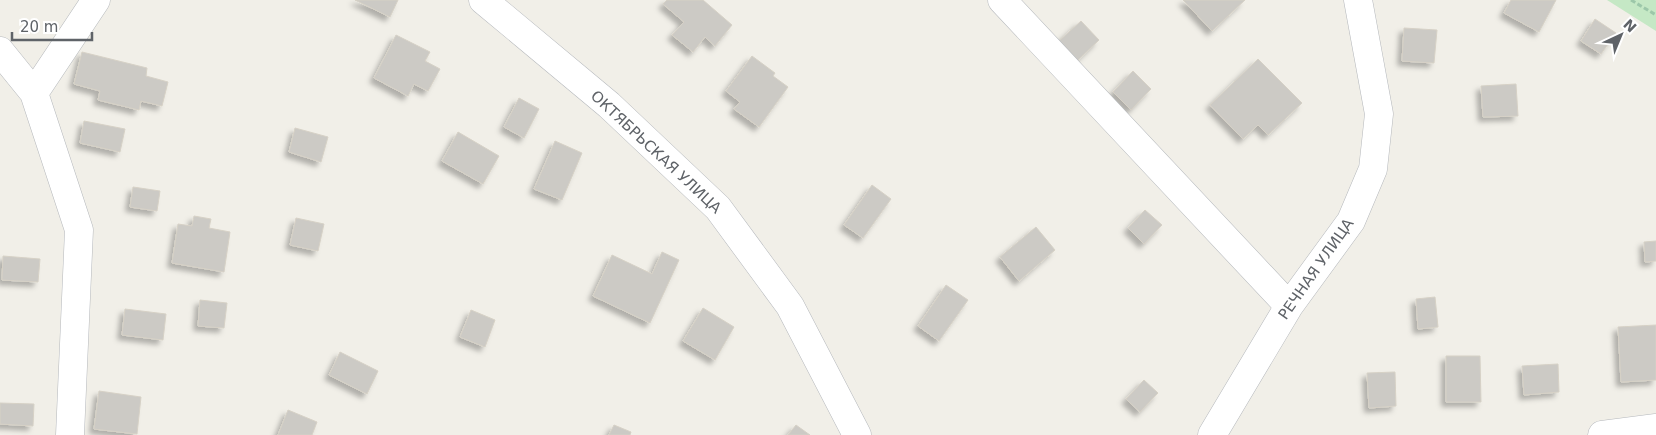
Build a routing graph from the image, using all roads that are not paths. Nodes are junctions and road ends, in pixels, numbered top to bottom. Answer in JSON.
{"nodes":[{"id":1,"x":96,"y":0,"type":"edge"},
{"id":2,"x":482,"y":0,"type":"edge"},
{"id":3,"x":1002,"y":0,"type":"edge"},
{"id":4,"x":1358,"y":0,"type":"edge"},
{"id":5,"x":0,"y":51,"type":"edge"},
{"id":6,"x":34,"y":93,"type":"junction"},
{"id":7,"x":1289,"y":306,"type":"junction"},
{"id":8,"x":1656,"y":428,"type":"edge"},
{"id":9,"x":70,"y":435,"type":"edge"},
{"id":10,"x":857,"y":435,"type":"edge"},
{"id":11,"x":1212,"y":435,"type":"edge"},
{"id":12,"x":1602,"y":435,"type":"edge"}],
"edges":[{"from":1,"to":6,"type":"street"},
{"from":2,"to":10,"type":"street","name":"ОКТЯБРЬСКАЯ УЛИЦА"},
{"from":3,"to":7,"type":"street"},
{"from":4,"to":7,"type":"street","name":"РЕЧНАЯ УЛИЦА"},
{"from":5,"to":6,"type":"street"},
{"from":6,"to":9,"type":"street"},
{"from":7,"to":11,"type":"street","name":"РЕЧНАЯ УЛИЦА"},
{"from":8,"to":12,"type":"street"}]}
